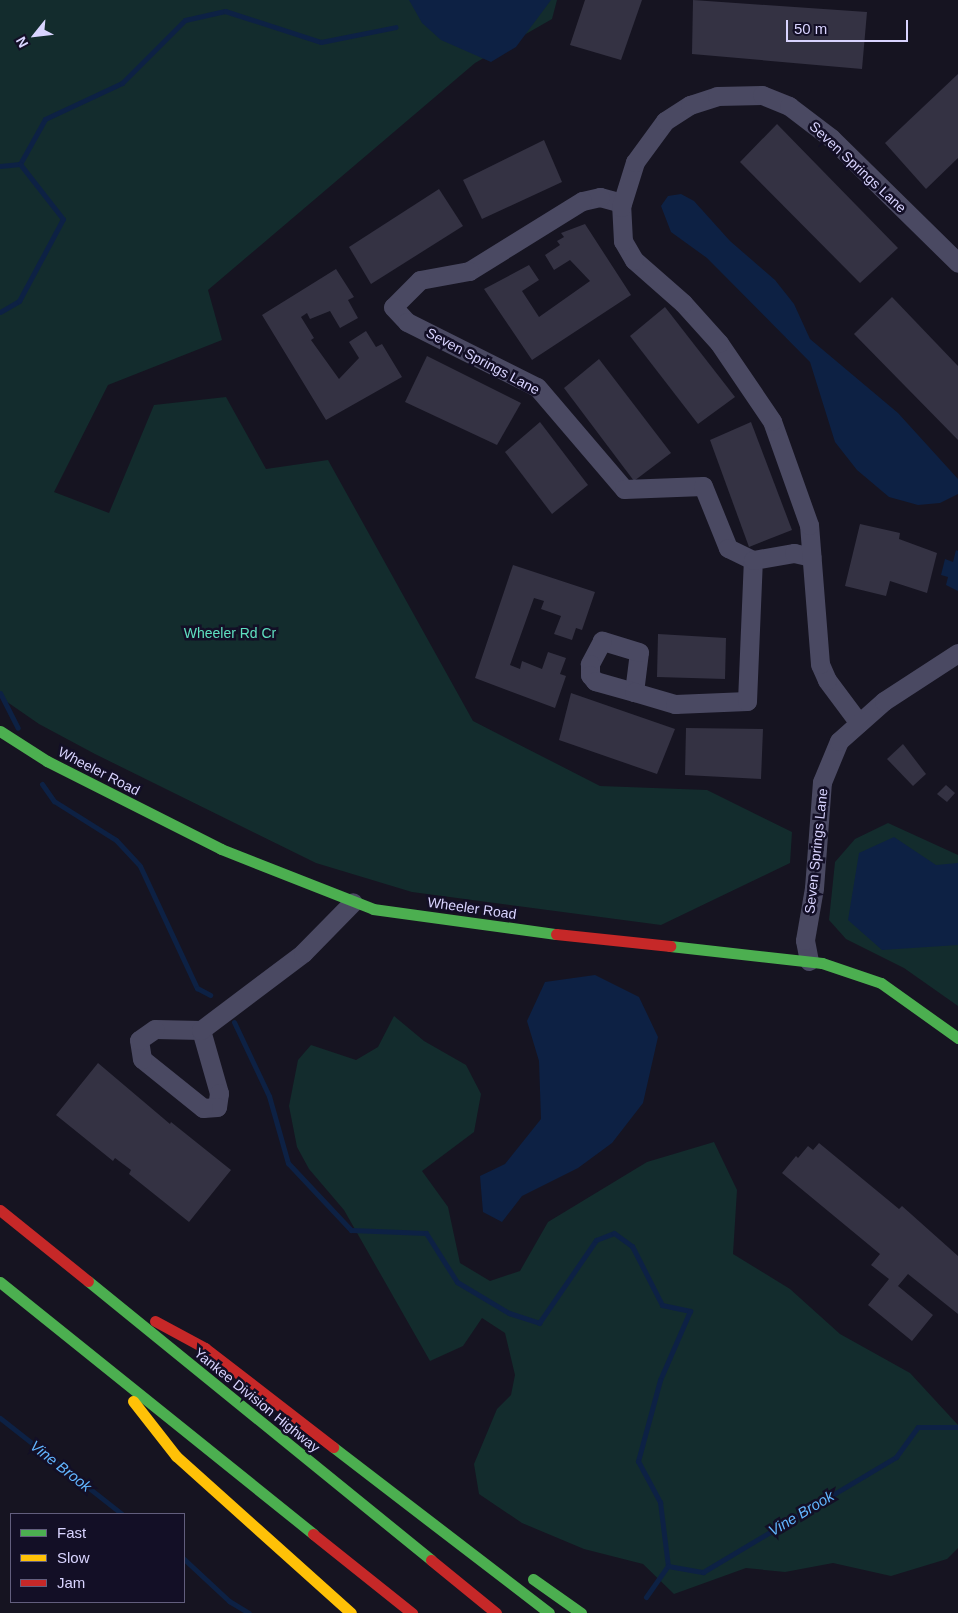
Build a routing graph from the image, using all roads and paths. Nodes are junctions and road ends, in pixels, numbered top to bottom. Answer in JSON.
{"nodes":[{"id":1,"x":622,"y":203,"type":"junction"},
{"id":2,"x":958,"y":264,"type":"edge"},
{"id":3,"x":812,"y":557,"type":"junction"},
{"id":4,"x":753,"y":560,"type":"junction"},
{"id":5,"x":958,"y":653,"type":"edge"},
{"id":6,"x":634,"y":692,"type":"dead end"},
{"id":7,"x":859,"y":722,"type":"junction"},
{"id":8,"x":0,"y":731,"type":"edge"},
{"id":9,"x":353,"y":902,"type":"junction"},
{"id":10,"x":809,"y":960,"type":"junction"},
{"id":11,"x":201,"y":1030,"type":"junction"},
{"id":12,"x":958,"y":1038,"type":"edge"},
{"id":13,"x":0,"y":1210,"type":"edge"},
{"id":14,"x":0,"y":1282,"type":"edge"},
{"id":15,"x":94,"y":1288,"type":"junction"},
{"id":16,"x":101,"y":1361,"type":"junction"},
{"id":17,"x":387,"y":1488,"type":"junction"},
{"id":18,"x":486,"y":1548,"type":"dead end"},
{"id":19,"x":519,"y":1570,"type":"dead end"},
{"id":20,"x":351,"y":1613,"type":"edge"},
{"id":21,"x":412,"y":1613,"type":"edge"},
{"id":22,"x":496,"y":1613,"type":"edge"},
{"id":23,"x":549,"y":1613,"type":"edge"},
{"id":24,"x":581,"y":1613,"type":"edge"}],
"edges":[{"from":1,"to":2,"type":"street","name":"Seven Springs Lane"},
{"from":1,"to":3,"type":"street","name":"Seven Springs Lane"},
{"from":1,"to":4,"type":"street","name":"Seven Springs Lane"},
{"from":3,"to":4,"type":"street"},
{"from":3,"to":7,"type":"street","name":"Seven Springs Lane"},
{"from":4,"to":6,"type":"street"},
{"from":5,"to":7,"type":"street","name":"Seven Springs Lane"},
{"from":7,"to":10,"type":"street","name":"Seven Springs Lane"},
{"from":8,"to":9,"type":"main road","name":"Wheeler Road"},
{"from":9,"to":10,"type":"main road","name":"Wheeler Road"},
{"from":9,"to":11,"type":"street"},
{"from":10,"to":12,"type":"main road","name":"Wheeler Road"},
{"from":11,"to":11,"type":"street"},
{"from":13,"to":15,"type":"main road","name":"Yankee Division Highway"},
{"from":14,"to":16,"type":"main road"},
{"from":15,"to":17,"type":"main road"},
{"from":15,"to":22,"type":"main road","name":"Yankee Division Highway"},
{"from":16,"to":20,"type":"main road"},
{"from":16,"to":21,"type":"main road"},
{"from":17,"to":18,"type":"main road"},
{"from":17,"to":23,"type":"main road"},
{"from":19,"to":24,"type":"main road"}]}
